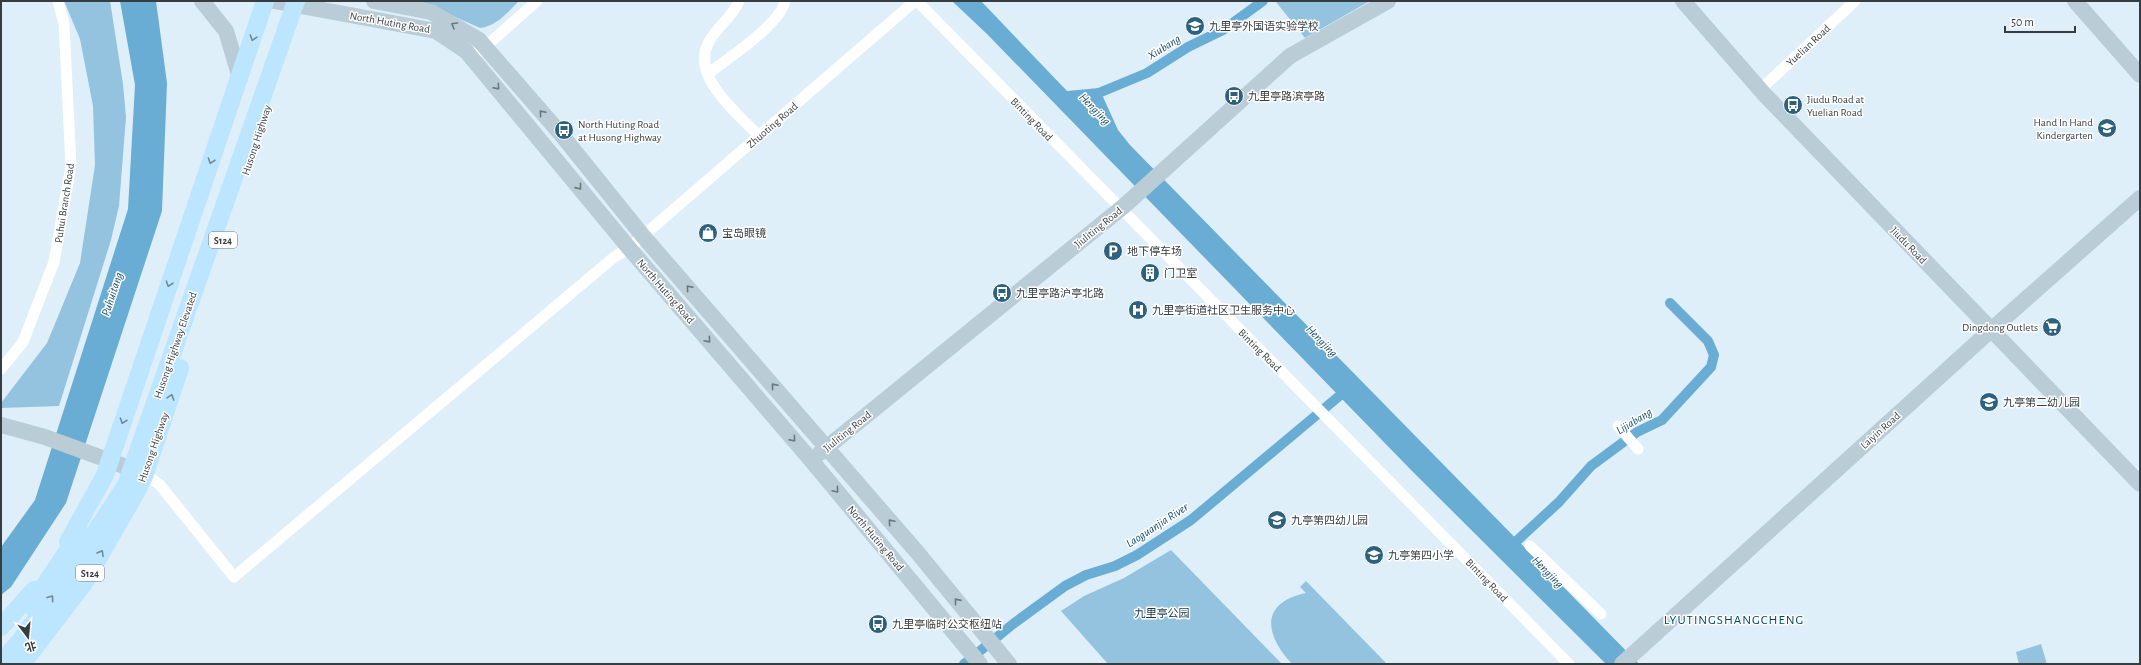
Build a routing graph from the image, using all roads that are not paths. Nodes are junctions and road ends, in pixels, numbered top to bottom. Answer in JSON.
{"nodes":[{"id":1,"x":58,"y":1,"type":"edge"},
{"id":2,"x":202,"y":1,"type":"edge"},
{"id":3,"x":265,"y":1,"type":"edge"},
{"id":4,"x":274,"y":1,"type":"edge"},
{"id":5,"x":283,"y":1,"type":"edge"},
{"id":6,"x":374,"y":1,"type":"edge"},
{"id":7,"x":537,"y":1,"type":"edge"},
{"id":8,"x":739,"y":1,"type":"edge"},
{"id":9,"x":785,"y":1,"type":"edge"},
{"id":10,"x":916,"y":1,"type":"edge"},
{"id":11,"x":1388,"y":1,"type":"edge"},
{"id":12,"x":1683,"y":1,"type":"edge"},
{"id":13,"x":1855,"y":1,"type":"edge"},
{"id":14,"x":2075,"y":1,"type":"edge"},
{"id":15,"x":300,"y":3,"type":"edge"},
{"id":16,"x":485,"y":48,"type":"junction"},
{"id":17,"x":471,"y":57,"type":"junction"},
{"id":18,"x":708,"y":74,"type":"junction"},
{"id":19,"x":2140,"y":75,"type":"edge"},
{"id":20,"x":240,"y":78,"type":"junction"},
{"id":21,"x":1760,"y":90,"type":"junction"},
{"id":22,"x":759,"y":136,"type":"junction"},
{"id":23,"x":2140,"y":198,"type":"edge"},
{"id":24,"x":1121,"y":209,"type":"junction"},
{"id":25,"x":643,"y":236,"type":"junction"},
{"id":26,"x":629,"y":248,"type":"junction"},
{"id":27,"x":1991,"y":330,"type":"junction"},
{"id":28,"x":1,"y":369,"type":"edge"},
{"id":29,"x":1,"y":425,"type":"edge"},
{"id":30,"x":1618,"y":426,"type":"dead end"},
{"id":31,"x":827,"y":447,"type":"junction"},
{"id":32,"x":1638,"y":449,"type":"dead end"},
{"id":33,"x":109,"y":460,"type":"junction"},
{"id":34,"x":811,"y":460,"type":"junction"},
{"id":35,"x":145,"y":474,"type":"junction"},
{"id":36,"x":2140,"y":484,"type":"edge"},
{"id":37,"x":1530,"y":546,"type":"dead end"},
{"id":38,"x":1601,"y":614,"type":"dead end"},
{"id":39,"x":1,"y":627,"type":"edge"},
{"id":40,"x":1,"y":646,"type":"edge"},
{"id":41,"x":1005,"y":660,"type":"edge"},
{"id":42,"x":1626,"y":661,"type":"edge"},
{"id":43,"x":1,"y":662,"type":"edge"},
{"id":44,"x":22,"y":664,"type":"edge"},
{"id":45,"x":980,"y":664,"type":"edge"},
{"id":46,"x":1568,"y":664,"type":"edge"}],
"edges":[{"from":1,"to":28,"type":"street","name":"Puhui Branch Road"},
{"from":2,"to":20,"type":"street"},
{"from":3,"to":20,"type":"main road","one_way":true},
{"from":4,"to":15,"type":"street","name":"North Huting Road"},
{"from":5,"to":40,"type":"main road","name":"Husong Highway Elevated"},
{"from":16,"to":6,"type":"street","name":"North Huting Road","one_way":true},
{"from":7,"to":16,"type":"street"},
{"from":8,"to":18,"type":"street"},
{"from":9,"to":18,"type":"street"},
{"from":10,"to":22,"type":"street","name":"Zhuoting Road"},
{"from":10,"to":24,"type":"street","name":"Binting Road"},
{"from":11,"to":24,"type":"street","name":"Jiuliting Road"},
{"from":12,"to":21,"type":"street","name":"Jiudu Road"},
{"from":13,"to":21,"type":"street","name":"Yuelian Road"},
{"from":14,"to":19,"type":"street"},
{"from":15,"to":17,"type":"street","name":"North Huting Road"},
{"from":35,"to":15,"type":"main road","name":"Husong Highway","number":"S124","one_way":true},
{"from":43,"to":15,"type":"main road","name":"Husong Highway Elevated","one_way":true},
{"from":16,"to":17,"type":"street"},
{"from":25,"to":16,"type":"street","name":"North Huting Road","one_way":true},
{"from":17,"to":26,"type":"street","name":"North Huting Road","one_way":true},
{"from":18,"to":22,"type":"street"},
{"from":20,"to":33,"type":"main road","one_way":true},
{"from":21,"to":27,"type":"street","name":"Jiudu Road"},
{"from":22,"to":25,"type":"street","name":"Zhuoting Road"},
{"from":23,"to":27,"type":"street","name":"Laiyin Road"},
{"from":24,"to":31,"type":"street","name":"Jiuliting Road"},
{"from":24,"to":46,"type":"street","name":"Binting Road"},
{"from":25,"to":26,"type":"street","name":"Zhuoting Road"},
{"from":31,"to":25,"type":"street","name":"North Huting Road","one_way":true},
{"from":26,"to":34,"type":"street","name":"North Huting Road","one_way":true},
{"from":26,"to":35,"type":"street","name":"Zhuoting Road"},
{"from":27,"to":36,"type":"street","name":"Jiudu Road"},
{"from":27,"to":42,"type":"street","name":"Laiyin Road"},
{"from":29,"to":33,"type":"street"},
{"from":30,"to":32,"type":"street"},
{"from":31,"to":34,"type":"street","name":"Jiuliting Road"},
{"from":41,"to":31,"type":"street","name":"North Huting Road","one_way":true},
{"from":33,"to":35,"type":"street"},
{"from":33,"to":39,"type":"main road"},
{"from":34,"to":45,"type":"street","name":"North Huting Road","one_way":true},
{"from":44,"to":35,"type":"main road","name":"Husong Highway","number":"S124","one_way":true},
{"from":37,"to":38,"type":"street"}]}
